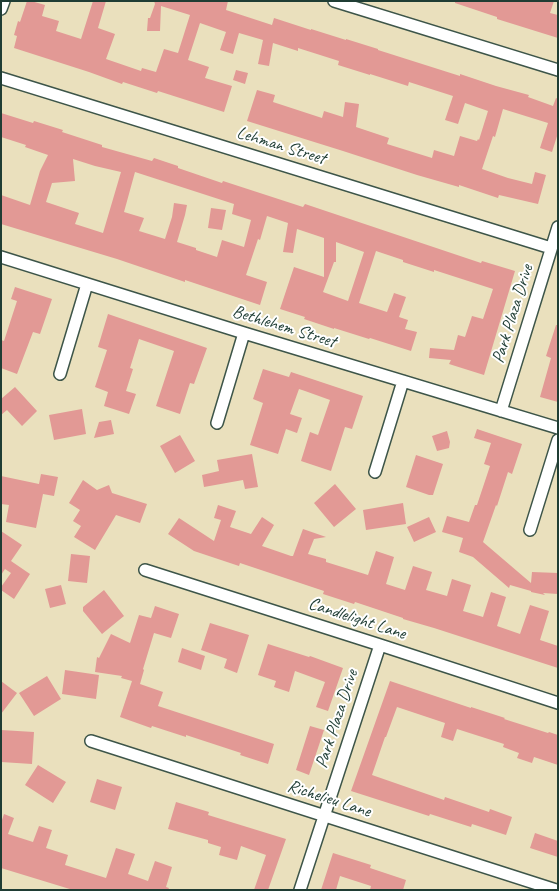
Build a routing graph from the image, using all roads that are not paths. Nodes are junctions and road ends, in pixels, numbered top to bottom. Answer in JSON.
{"nodes":[{"id":1,"x":4,"y":1,"type":"edge"},
{"id":2,"x":334,"y":1,"type":"edge"},
{"id":3,"x":1,"y":9,"type":"edge"},
{"id":4,"x":558,"y":70,"type":"edge"},
{"id":5,"x":1,"y":78,"type":"edge"},
{"id":6,"x":558,"y":227,"type":"edge"},
{"id":7,"x":551,"y":248,"type":"junction"},
{"id":8,"x":1,"y":257,"type":"edge"},
{"id":9,"x":87,"y":284,"type":"junction"},
{"id":10,"x":244,"y":333,"type":"junction"},
{"id":11,"x":60,"y":374,"type":"dead end"},
{"id":12,"x":404,"y":381,"type":"junction"},
{"id":13,"x":501,"y":411,"type":"junction"},
{"id":14,"x":217,"y":423,"type":"dead end"},
{"id":15,"x":558,"y":428,"type":"edge"},
{"id":16,"x":558,"y":440,"type":"edge"},
{"id":17,"x":376,"y":472,"type":"dead end"},
{"id":18,"x":530,"y":530,"type":"dead end"},
{"id":19,"x":145,"y":570,"type":"dead end"},
{"id":20,"x":380,"y":645,"type":"junction"},
{"id":21,"x":558,"y":703,"type":"edge"},
{"id":22,"x":91,"y":741,"type":"dead end"},
{"id":23,"x":324,"y":815,"type":"junction"},
{"id":24,"x":300,"y":890,"type":"edge"},
{"id":25,"x":556,"y":890,"type":"edge"}],
"edges":[{"from":1,"to":3,"type":"street"},
{"from":2,"to":4,"type":"street"},
{"from":5,"to":7,"type":"street","name":"Lehman Street"},
{"from":6,"to":7,"type":"street","name":"Park Plaza Drive"},
{"from":7,"to":13,"type":"street","name":"Park Plaza Drive"},
{"from":8,"to":9,"type":"street","name":"Bethlehem Street"},
{"from":9,"to":10,"type":"street","name":"Bethlehem Street"},
{"from":9,"to":11,"type":"street"},
{"from":10,"to":12,"type":"street","name":"Bethlehem Street"},
{"from":10,"to":14,"type":"street"},
{"from":12,"to":13,"type":"street","name":"Bethlehem Street"},
{"from":12,"to":17,"type":"street"},
{"from":13,"to":15,"type":"street","name":"Bethlehem Street"},
{"from":16,"to":18,"type":"street"},
{"from":19,"to":20,"type":"street","name":"Candlelight Lane"},
{"from":20,"to":21,"type":"street","name":"Candlelight Lane"},
{"from":20,"to":23,"type":"street","name":"Park Plaza Drive"},
{"from":22,"to":23,"type":"street","name":"Richelieu Lane"},
{"from":23,"to":24,"type":"street","name":"Park Plaza Drive"},
{"from":23,"to":25,"type":"street","name":"Richelieu Lane"}]}
